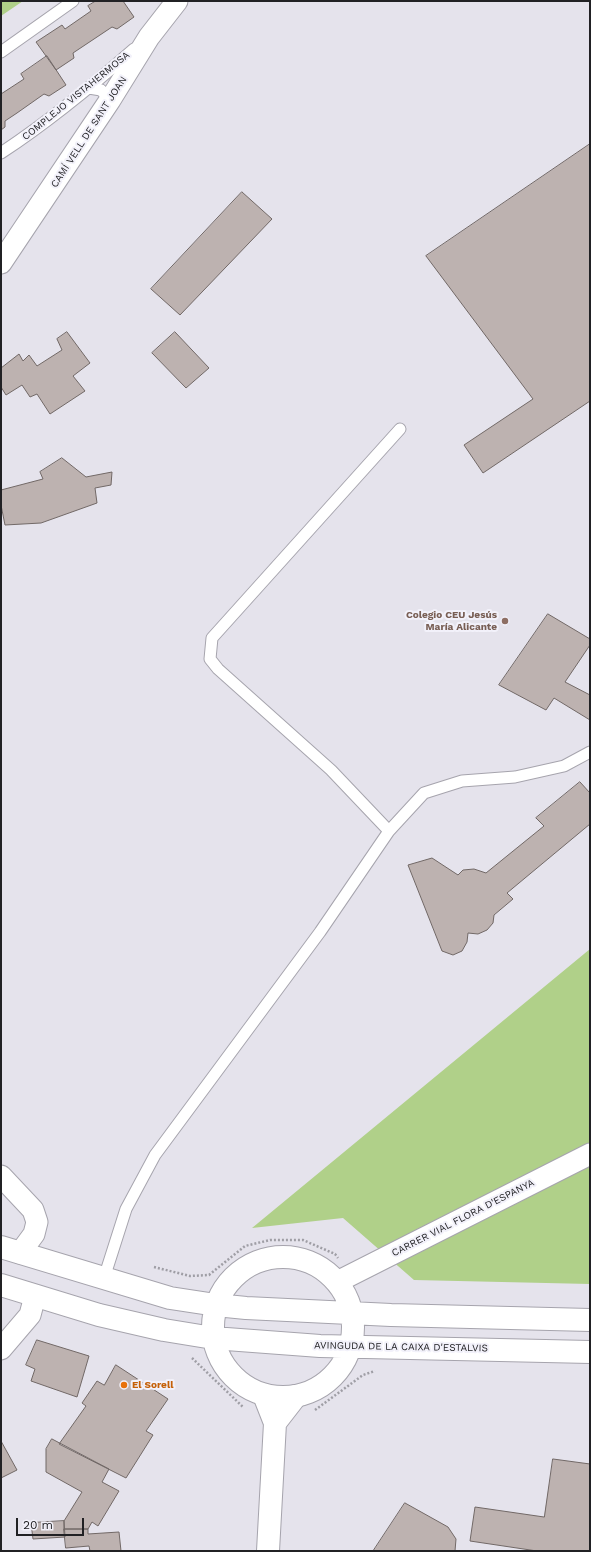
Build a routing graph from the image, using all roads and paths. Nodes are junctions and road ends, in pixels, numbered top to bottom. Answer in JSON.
{"nodes":[{"id":1,"x":73,"y":1,"type":"edge"},
{"id":2,"x":171,"y":3,"type":"edge"},
{"id":3,"x":149,"y":37,"type":"junction"},
{"id":4,"x":1,"y":52,"type":"edge"},
{"id":5,"x":89,"y":88,"type":"junction"},
{"id":6,"x":110,"y":100,"type":"junction"},
{"id":7,"x":1,"y":153,"type":"edge"},
{"id":8,"x":1,"y":263,"type":"edge"},
{"id":9,"x":400,"y":429,"type":"dead end"},
{"id":10,"x":590,"y":752,"type":"edge"},
{"id":11,"x":389,"y":831,"type":"junction"},
{"id":12,"x":590,"y":1154,"type":"edge"},
{"id":13,"x":1,"y":1176,"type":"edge"},
{"id":14,"x":10,"y":1250,"type":"edge"},
{"id":15,"x":147,"y":1266,"type":"dead end"},
{"id":16,"x":104,"y":1278,"type":"junction"},
{"id":17,"x":344,"y":1278,"type":"junction"},
{"id":18,"x":1,"y":1286,"type":"edge"},
{"id":19,"x":36,"y":1296,"type":"junction"},
{"id":20,"x":216,"y":1305,"type":"junction"},
{"id":21,"x":352,"y":1314,"type":"junction"},
{"id":22,"x":590,"y":1320,"type":"edge"},
{"id":23,"x":213,"y":1338,"type":"junction"},
{"id":24,"x":351,"y":1346,"type":"junction"},
{"id":25,"x":1,"y":1349,"type":"edge"},
{"id":26,"x":590,"y":1352,"type":"edge"},
{"id":27,"x":189,"y":1355,"type":"dead end"},
{"id":28,"x":376,"y":1371,"type":"dead end"},
{"id":29,"x":264,"y":1395,"type":"junction"},
{"id":30,"x":296,"y":1396,"type":"junction"},
{"id":31,"x":244,"y":1408,"type":"dead end"},
{"id":32,"x":309,"y":1414,"type":"dead end"},
{"id":33,"x":275,"y":1423,"type":"junction"},
{"id":34,"x":268,"y":1551,"type":"edge"}],
"edges":[{"from":1,"to":4,"type":"lane"},
{"from":2,"to":3,"type":"street","name":"CAMÍ VELL DE SANT JOAN"},
{"from":3,"to":5,"type":"lane","name":"COMPLEJO VISTAHERMOSA"},
{"from":3,"to":6,"type":"street","name":"CAMÍ VELL DE SANT JOAN"},
{"from":5,"to":6,"type":"lane"},
{"from":5,"to":7,"type":"lane","name":"COMPLEJO VISTAHERMOSA"},
{"from":6,"to":8,"type":"street","name":"CAMÍ VELL DE SANT JOAN"},
{"from":9,"to":11,"type":"lane"},
{"from":10,"to":11,"type":"lane"},
{"from":11,"to":16,"type":"lane"},
{"from":12,"to":17,"type":"street","name":"CARRER VIAL FLORA D'ESPANYA"},
{"from":13,"to":14,"type":"street"},
{"from":14,"to":16,"type":"main road"},
{"from":15,"to":17,"type":"path"},
{"from":16,"to":20,"type":"main road"},
{"from":17,"to":20,"type":"main road"},
{"from":17,"to":21,"type":"main road"},
{"from":18,"to":19,"type":"main road","name":"AVINGUDA DE LA CAIXA D'ESTALVIS"},
{"from":19,"to":23,"type":"main road","name":"AVINGUDA DE LA CAIXA D'ESTALVIS"},
{"from":19,"to":25,"type":"street"},
{"from":20,"to":21,"type":"main road"},
{"from":20,"to":23,"type":"main road"},
{"from":21,"to":22,"type":"main road"},
{"from":21,"to":24,"type":"main road"},
{"from":23,"to":24,"type":"main road","name":"AVINGUDA DE LA CAIXA D'ESTALVIS"},
{"from":23,"to":29,"type":"main road"},
{"from":24,"to":26,"type":"main road","name":"AVINGUDA DE LA CAIXA D'ESTALVIS"},
{"from":24,"to":30,"type":"main road"},
{"from":27,"to":31,"type":"path"},
{"from":28,"to":32,"type":"path"},
{"from":29,"to":30,"type":"main road"},
{"from":29,"to":33,"type":"main road"},
{"from":30,"to":33,"type":"main road"},
{"from":33,"to":34,"type":"main road"}]}
